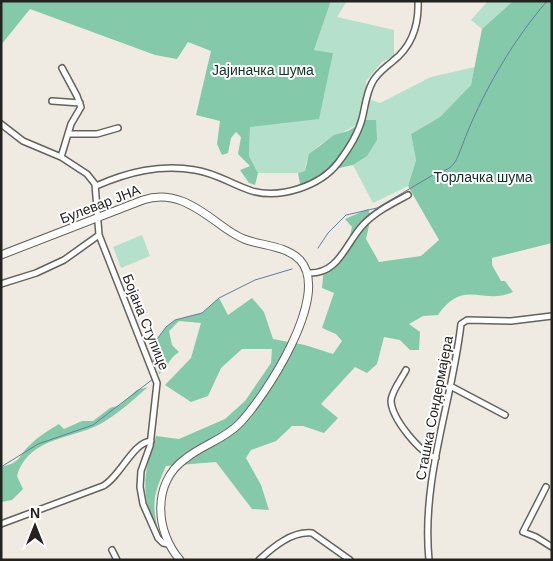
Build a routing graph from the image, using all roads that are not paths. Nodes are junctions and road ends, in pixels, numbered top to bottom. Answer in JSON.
{"nodes":[{"id":1,"x":418,"y":1,"type":"edge"},
{"id":2,"x":62,"y":68,"type":"dead end"},
{"id":3,"x":52,"y":101,"type":"dead end"},
{"id":4,"x":80,"y":103,"type":"junction"},
{"id":5,"x":1,"y":124,"type":"edge"},
{"id":6,"x":118,"y":128,"type":"dead end"},
{"id":7,"x":69,"y":134,"type":"junction"},
{"id":8,"x":61,"y":157,"type":"junction"},
{"id":9,"x":96,"y":186,"type":"junction"},
{"id":10,"x":408,"y":195,"type":"dead end"},
{"id":11,"x":96,"y":218,"type":"junction"},
{"id":12,"x":99,"y":235,"type":"junction"},
{"id":13,"x":1,"y":256,"type":"edge"},
{"id":14,"x":307,"y":273,"type":"junction"},
{"id":15,"x":1,"y":284,"type":"edge"},
{"id":16,"x":552,"y":316,"type":"edge"},
{"id":17,"x":406,"y":370,"type":"dead end"},
{"id":18,"x":452,"y":387,"type":"junction"},
{"id":19,"x":505,"y":415,"type":"dead end"},
{"id":20,"x":151,"y":441,"type":"junction"},
{"id":21,"x":436,"y":458,"type":"junction"},
{"id":22,"x":546,"y":487,"type":"dead end"},
{"id":23,"x":1,"y":524,"type":"edge"},
{"id":24,"x":168,"y":544,"type":"junction"},
{"id":25,"x":552,"y":547,"type":"edge"},
{"id":26,"x":112,"y":550,"type":"dead end"},
{"id":27,"x":117,"y":560,"type":"edge"},
{"id":28,"x":180,"y":560,"type":"edge"},
{"id":29,"x":259,"y":560,"type":"edge"},
{"id":30,"x":350,"y":560,"type":"edge"},
{"id":31,"x":429,"y":560,"type":"edge"}],
"edges":[{"from":1,"to":9,"type":"street"},
{"from":2,"to":4,"type":"street"},
{"from":3,"to":4,"type":"street"},
{"from":4,"to":7,"type":"street"},
{"from":5,"to":8,"type":"street"},
{"from":6,"to":7,"type":"street"},
{"from":7,"to":8,"type":"street"},
{"from":8,"to":9,"type":"street"},
{"from":9,"to":11,"type":"street","name":"Бојана Ступице"},
{"from":10,"to":14,"type":"street"},
{"from":11,"to":12,"type":"street","name":"Бојана Ступице"},
{"from":11,"to":13,"type":"main road","name":"Булевар ЈНА"},
{"from":11,"to":14,"type":"main road","name":"Булевар ЈНА"},
{"from":12,"to":15,"type":"street"},
{"from":12,"to":20,"type":"street","name":"Бојана Ступице"},
{"from":14,"to":24,"type":"main road"},
{"from":16,"to":18,"type":"street","name":"Сташка Сондермајера"},
{"from":17,"to":21,"type":"street"},
{"from":18,"to":19,"type":"street"},
{"from":18,"to":21,"type":"street","name":"Сташка Сондермајера"},
{"from":20,"to":23,"type":"street"},
{"from":20,"to":24,"type":"street","name":"Бојана Ступице"},
{"from":21,"to":31,"type":"street","name":"Сташка Сондермајера"},
{"from":22,"to":25,"type":"street"},
{"from":24,"to":28,"type":"main road"},
{"from":26,"to":27,"type":"street"},
{"from":29,"to":30,"type":"street"}]}
